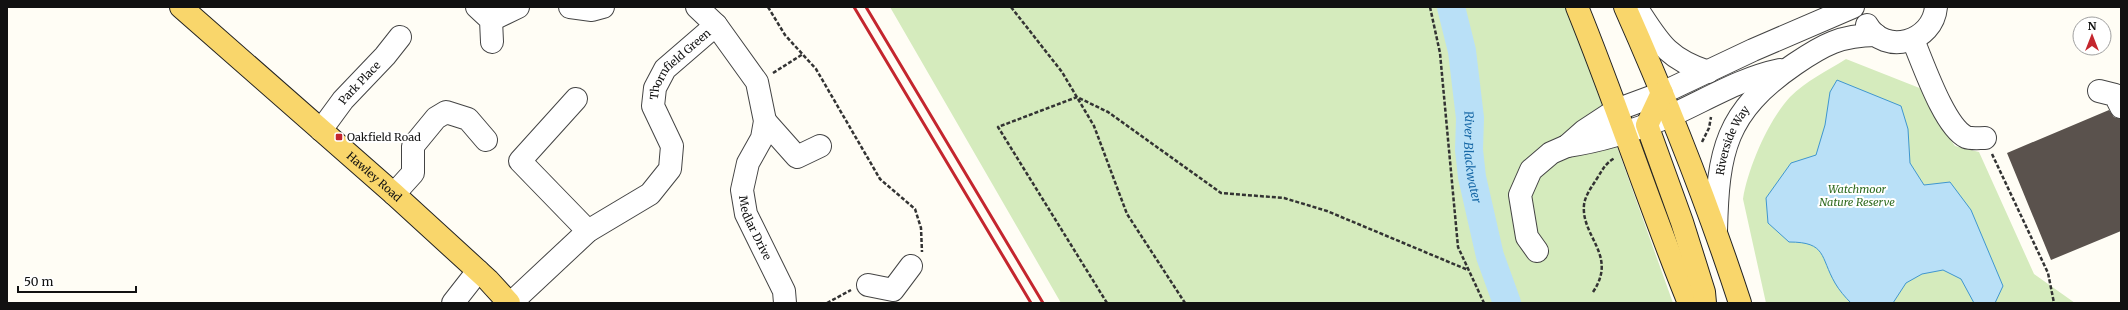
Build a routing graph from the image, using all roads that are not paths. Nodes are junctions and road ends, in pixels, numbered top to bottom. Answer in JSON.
{"nodes":[{"id":1,"x":518,"y":7,"type":"edge"},
{"id":2,"x":570,"y":7,"type":"edge"},
{"id":3,"x":603,"y":7,"type":"edge"},
{"id":4,"x":697,"y":7,"type":"edge"},
{"id":5,"x":1577,"y":7,"type":"edge"},
{"id":6,"x":1625,"y":7,"type":"edge"},
{"id":7,"x":1636,"y":7,"type":"edge"},
{"id":8,"x":1854,"y":7,"type":"edge"},
{"id":9,"x":1861,"y":7,"type":"edge"},
{"id":10,"x":184,"y":8,"type":"edge"},
{"id":11,"x":1937,"y":8,"type":"edge"},
{"id":12,"x":484,"y":13,"type":"edge"},
{"id":13,"x":716,"y":25,"type":"junction"},
{"id":14,"x":1876,"y":35,"type":"junction"},
{"id":15,"x":400,"y":37,"type":"dead end"},
{"id":16,"x":1913,"y":40,"type":"junction"},
{"id":17,"x":492,"y":42,"type":"dead end"},
{"id":18,"x":1788,"y":69,"type":"junction"},
{"id":19,"x":1708,"y":72,"type":"junction"},
{"id":20,"x":2099,"y":91,"type":"dead end"},
{"id":21,"x":1662,"y":93,"type":"junction"},
{"id":22,"x":576,"y":99,"type":"dead end"},
{"id":23,"x":2121,"y":107,"type":"edge"},
{"id":24,"x":1616,"y":110,"type":"junction"},
{"id":25,"x":1671,"y":115,"type":"junction"},
{"id":26,"x":765,"y":121,"type":"junction"},
{"id":27,"x":1647,"y":125,"type":"junction"},
{"id":28,"x":321,"y":130,"type":"junction"},
{"id":29,"x":1625,"y":134,"type":"junction"},
{"id":30,"x":1984,"y":138,"type":"road end"},
{"id":31,"x":486,"y":140,"type":"dead end"},
{"id":32,"x":820,"y":146,"type":"dead end"},
{"id":33,"x":1566,"y":146,"type":"junction"},
{"id":34,"x":394,"y":194,"type":"junction"},
{"id":35,"x":588,"y":231,"type":"junction"},
{"id":36,"x":1716,"y":231,"type":"junction"},
{"id":37,"x":1537,"y":251,"type":"dead end"},
{"id":38,"x":911,"y":266,"type":"road end"},
{"id":39,"x":478,"y":271,"type":"junction"},
{"id":40,"x":868,"y":284,"type":"road end"},
{"id":41,"x":896,"y":296,"type":"edge"},
{"id":42,"x":453,"y":303,"type":"edge"},
{"id":43,"x":510,"y":303,"type":"edge"},
{"id":44,"x":785,"y":303,"type":"edge"},
{"id":45,"x":1689,"y":303,"type":"edge"},
{"id":46,"x":1705,"y":303,"type":"edge"},
{"id":47,"x":1740,"y":303,"type":"edge"}],
"edges":[{"from":1,"to":12,"type":"street"},
{"from":2,"to":3,"type":"street"},
{"from":4,"to":13,"type":"street","name":"Medlar Drive"},
{"from":5,"to":24,"type":"main road"},
{"from":6,"to":21,"type":"main road"},
{"from":7,"to":19,"type":"street"},
{"from":8,"to":19,"type":"street"},
{"from":9,"to":14,"type":"street"},
{"from":10,"to":28,"type":"main road","name":"Hawley Road"},
{"from":11,"to":16,"type":"street"},
{"from":12,"to":17,"type":"street"},
{"from":13,"to":26,"type":"street","name":"Medlar Drive"},
{"from":13,"to":35,"type":"street","name":"Thornfield Green"},
{"from":14,"to":16,"type":"street","name":"Riverside Way"},
{"from":14,"to":18,"type":"street","name":"Riverside Way"},
{"from":15,"to":28,"type":"street","name":"Park Place"},
{"from":16,"to":30,"type":"street"},
{"from":18,"to":25,"type":"street","name":"Riverside Way"},
{"from":18,"to":36,"type":"street","name":"Riverside Way"},
{"from":19,"to":21,"type":"street"},
{"from":20,"to":23,"type":"street"},
{"from":21,"to":24,"type":"street"},
{"from":21,"to":25,"type":"main road"},
{"from":21,"to":27,"type":"main road"},
{"from":22,"to":35,"type":"street"},
{"from":24,"to":29,"type":"main road"},
{"from":24,"to":33,"type":"street"},
{"from":25,"to":27,"type":"street","name":"Riverside Way"},
{"from":25,"to":36,"type":"main road"},
{"from":26,"to":32,"type":"street"},
{"from":26,"to":44,"type":"street","name":"Medlar Drive"},
{"from":27,"to":29,"type":"street","name":"Riverside Way"},
{"from":27,"to":46,"type":"main road"},
{"from":28,"to":34,"type":"main road","name":"Hawley Road"},
{"from":29,"to":33,"type":"street","name":"Riverside Way"},
{"from":29,"to":45,"type":"main road"},
{"from":31,"to":34,"type":"street"},
{"from":33,"to":37,"type":"street"},
{"from":34,"to":39,"type":"main road","name":"Hawley Road"},
{"from":35,"to":43,"type":"street","name":"Thornfield Green"},
{"from":36,"to":47,"type":"main road"},
{"from":38,"to":41,"type":"street"},
{"from":39,"to":42,"type":"street"},
{"from":39,"to":43,"type":"main road","name":"Hawley Road"},
{"from":40,"to":41,"type":"street"}]}
